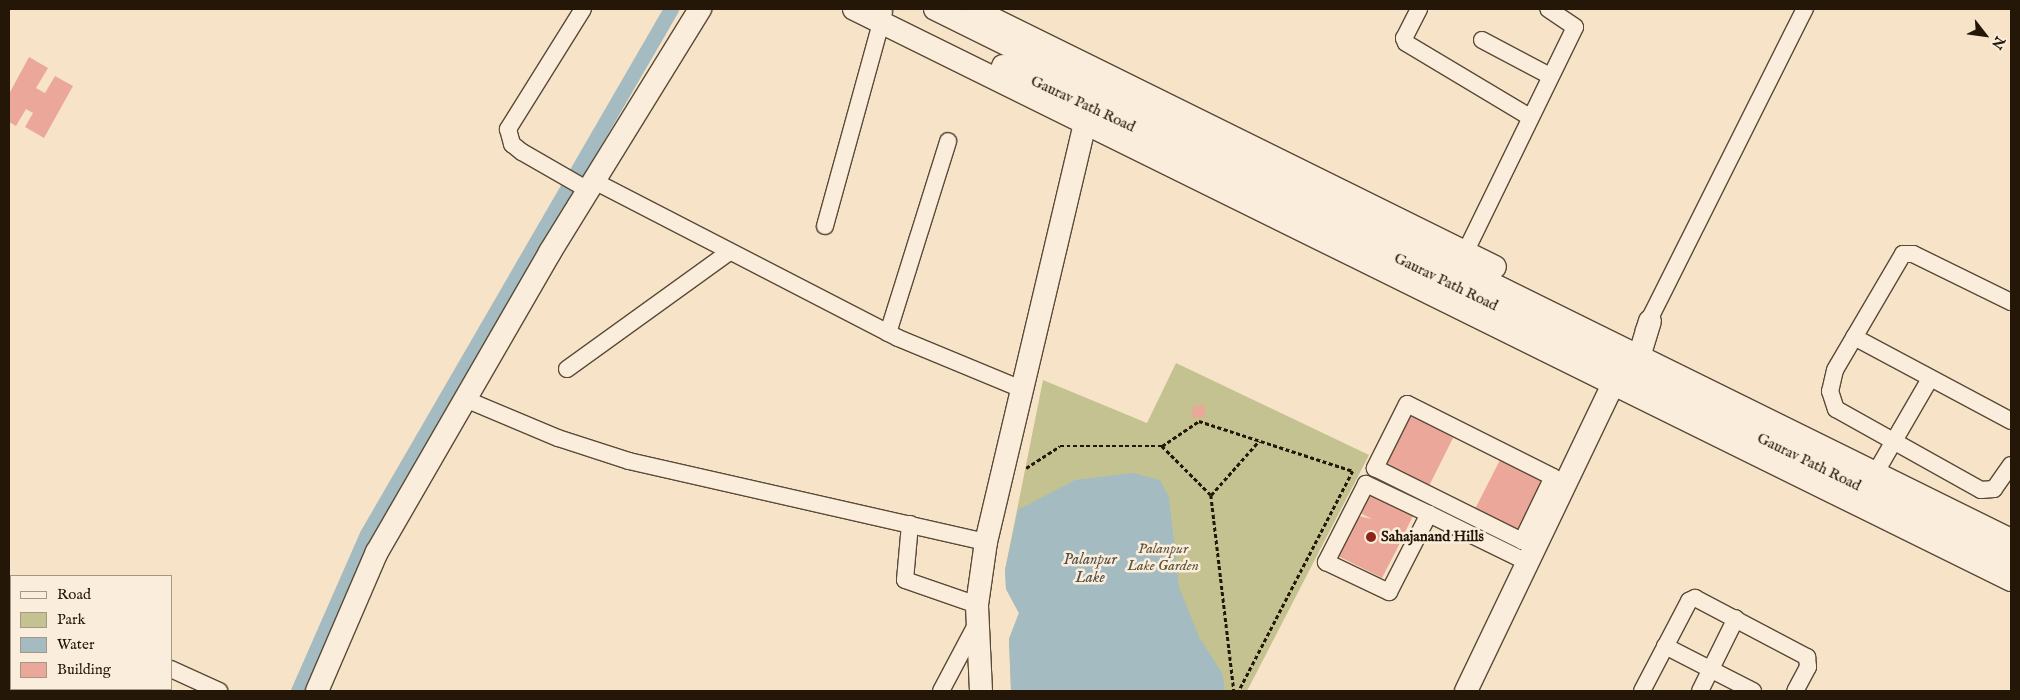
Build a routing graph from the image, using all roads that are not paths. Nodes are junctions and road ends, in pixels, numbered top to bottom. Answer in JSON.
{"nodes":[{"id":1,"x":583,"y":9,"type":"edge"},
{"id":2,"x":700,"y":9,"type":"edge"},
{"id":3,"x":854,"y":9,"type":"edge"},
{"id":4,"x":935,"y":9,"type":"edge"},
{"id":5,"x":974,"y":9,"type":"edge"},
{"id":6,"x":1418,"y":9,"type":"edge"},
{"id":7,"x":1548,"y":9,"type":"edge"},
{"id":8,"x":1805,"y":9,"type":"edge"},
{"id":9,"x":881,"y":14,"type":"edge"},
{"id":10,"x":1482,"y":40,"type":"dead end"},
{"id":11,"x":1550,"y":76,"type":"junction"},
{"id":12,"x":1089,"y":105,"type":"junction"},
{"id":13,"x":1528,"y":116,"type":"junction"},
{"id":14,"x":948,"y":141,"type":"dead end"},
{"id":15,"x":587,"y":185,"type":"junction"},
{"id":16,"x":825,"y":226,"type":"dead end"},
{"id":17,"x":728,"y":253,"type":"junction"},
{"id":18,"x":1462,"y":259,"type":"junction"},
{"id":19,"x":2011,"y":302,"type":"edge"},
{"id":20,"x":1650,"y":321,"type":"joint"},
{"id":21,"x":888,"y":333,"type":"junction"},
{"id":22,"x":1854,"y":337,"type":"junction"},
{"id":23,"x":1628,"y":368,"type":"junction"},
{"id":24,"x":567,"y":369,"type":"dead end"},
{"id":25,"x":1930,"y":379,"type":"junction"},
{"id":26,"x":1021,"y":389,"type":"junction"},
{"id":27,"x":465,"y":399,"type":"junction"},
{"id":28,"x":2011,"y":421,"type":"edge"},
{"id":29,"x":1893,"y":441,"type":"junction"},
{"id":30,"x":2011,"y":464,"type":"edge"},
{"id":31,"x":1878,"y":467,"type":"junction"},
{"id":32,"x":1429,"y":514,"type":"junction"},
{"id":33,"x":910,"y":524,"type":"junction"},
{"id":34,"x":2011,"y":526,"type":"edge"},
{"id":35,"x":2011,"y":540,"type":"edge"},
{"id":36,"x":986,"y":542,"type":"junction"},
{"id":37,"x":1529,"y":550,"type":"junction"},
{"id":38,"x":2011,"y":562,"type":"edge"},
{"id":39,"x":2011,"y":580,"type":"edge"},
{"id":40,"x":977,"y":614,"type":"junction"},
{"id":41,"x":1736,"y":618,"type":"junction"},
{"id":42,"x":1665,"y":646,"type":"junction"},
{"id":43,"x":1711,"y":669,"type":"junction"},
{"id":44,"x":172,"y":670,"type":"edge"},
{"id":45,"x":219,"y":691,"type":"edge"},
{"id":46,"x":317,"y":691,"type":"edge"},
{"id":47,"x":941,"y":691,"type":"edge"},
{"id":48,"x":981,"y":691,"type":"edge"},
{"id":49,"x":1466,"y":691,"type":"edge"},
{"id":50,"x":1642,"y":691,"type":"edge"},
{"id":51,"x":1700,"y":691,"type":"edge"},
{"id":52,"x":1750,"y":691,"type":"edge"},
{"id":53,"x":1795,"y":691,"type":"edge"}],
"edges":[{"from":1,"to":15,"type":"street"},
{"from":2,"to":15,"type":"street"},
{"from":3,"to":9,"type":"street","name":"Gaurav Path Road"},
{"from":4,"to":12,"type":"street","name":"Gaurav Path Road"},
{"from":5,"to":18,"type":"street"},
{"from":6,"to":13,"type":"street"},
{"from":7,"to":11,"type":"street"},
{"from":8,"to":20,"type":"street"},
{"from":9,"to":12,"type":"street","name":"Gaurav Path Road"},
{"from":9,"to":16,"type":"street"},
{"from":10,"to":11,"type":"street"},
{"from":11,"to":13,"type":"street"},
{"from":12,"to":18,"type":"street","name":"Gaurav Path Road"},
{"from":12,"to":23,"type":"street","name":"Gaurav Path Road"},
{"from":12,"to":26,"type":"street"},
{"from":13,"to":18,"type":"street"},
{"from":14,"to":21,"type":"street"},
{"from":15,"to":17,"type":"street"},
{"from":15,"to":27,"type":"street"},
{"from":17,"to":21,"type":"street"},
{"from":17,"to":24,"type":"street"},
{"from":18,"to":23,"type":"street","name":"Gaurav Path Road"},
{"from":19,"to":22,"type":"street"},
{"from":20,"to":23,"type":"street"},
{"from":21,"to":26,"type":"street"},
{"from":22,"to":25,"type":"street"},
{"from":22,"to":29,"type":"street"},
{"from":23,"to":31,"type":"street","name":"Gaurav Path Road"},
{"from":23,"to":37,"type":"street"},
{"from":23,"to":38,"type":"street","name":"Gaurav Path Road"},
{"from":23,"to":39,"type":"street"},
{"from":25,"to":28,"type":"street"},
{"from":25,"to":29,"type":"street"},
{"from":26,"to":36,"type":"street"},
{"from":27,"to":33,"type":"street"},
{"from":27,"to":46,"type":"street"},
{"from":29,"to":30,"type":"street"},
{"from":29,"to":31,"type":"street"},
{"from":31,"to":34,"type":"street"},
{"from":31,"to":35,"type":"street","name":"Gaurav Path Road"},
{"from":32,"to":32,"type":"street"},
{"from":32,"to":37,"type":"street"},
{"from":33,"to":36,"type":"street"},
{"from":33,"to":40,"type":"street"},
{"from":36,"to":40,"type":"street"},
{"from":37,"to":37,"type":"street"},
{"from":37,"to":49,"type":"street"},
{"from":40,"to":47,"type":"street"},
{"from":40,"to":48,"type":"street"},
{"from":41,"to":42,"type":"street"},
{"from":41,"to":43,"type":"street"},
{"from":41,"to":53,"type":"street"},
{"from":42,"to":43,"type":"street"},
{"from":42,"to":50,"type":"street"},
{"from":43,"to":51,"type":"street"},
{"from":43,"to":52,"type":"street"},
{"from":44,"to":45,"type":"street"}]}
